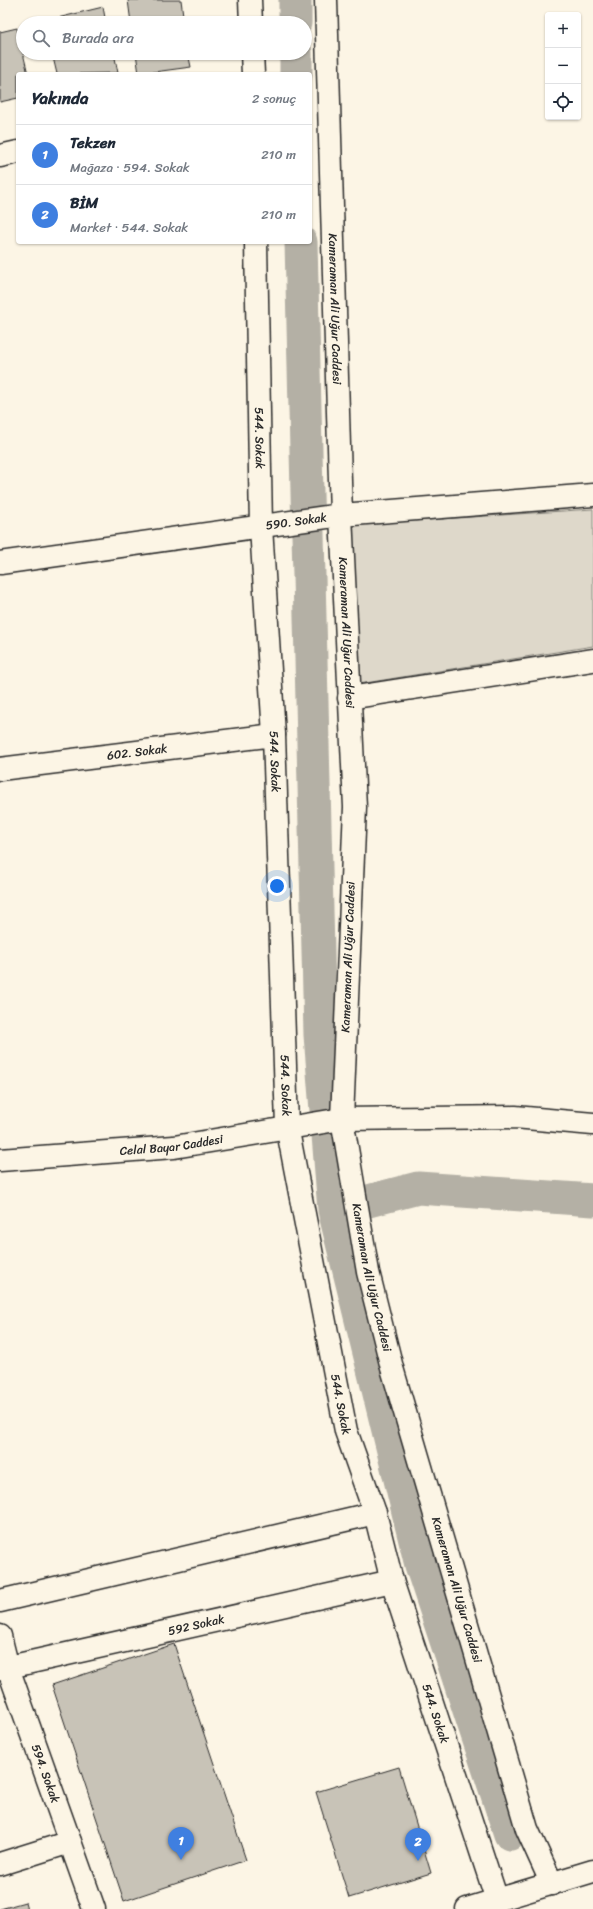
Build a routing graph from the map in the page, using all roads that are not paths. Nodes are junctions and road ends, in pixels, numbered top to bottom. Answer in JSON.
{"nodes":[{"id":1,"x":250,"y":0,"type":"edge"},
{"id":2,"x":326,"y":0,"type":"edge"},
{"id":3,"x":251,"y":16,"type":"edge"},
{"id":4,"x":252,"y":60,"type":"edge"},
{"id":5,"x":253,"y":72,"type":"edge"},
{"id":6,"x":16,"y":152,"type":"edge"},
{"id":7,"x":0,"y":156,"type":"edge"},
{"id":8,"x":256,"y":244,"type":"edge"},
{"id":9,"x":593,"y":495,"type":"edge"},
{"id":10,"x":341,"y":515,"type":"junction"},
{"id":11,"x":261,"y":527,"type":"junction"},
{"id":12,"x":0,"y":563,"type":"edge"},
{"id":13,"x":593,"y":660,"type":"edge"},
{"id":14,"x":349,"y":698,"type":"junction"},
{"id":15,"x":274,"y":735,"type":"junction"},
{"id":16,"x":0,"y":768,"type":"edge"},
{"id":17,"x":342,"y":1119,"type":"junction"},
{"id":18,"x":593,"y":1124,"type":"edge"},
{"id":19,"x":287,"y":1126,"type":"junction"},
{"id":20,"x":0,"y":1160,"type":"edge"},
{"id":21,"x":375,"y":1513,"type":"junction"},
{"id":22,"x":392,"y":1581,"type":"junction"},
{"id":23,"x":0,"y":1601,"type":"edge"},
{"id":24,"x":0,"y":1636,"type":"edge"},
{"id":25,"x":4,"y":1669,"type":"edge"},
{"id":26,"x":70,"y":1842,"type":"junction"},
{"id":27,"x":0,"y":1864,"type":"edge"},
{"id":28,"x":593,"y":1871,"type":"edge"},
{"id":29,"x":552,"y":1884,"type":"junction"},
{"id":30,"x":497,"y":1900,"type":"junction"},
{"id":31,"x":94,"y":1909,"type":"edge"},
{"id":32,"x":467,"y":1909,"type":"edge"}],
"edges":[{"from":1,"to":3,"type":"street"},
{"from":2,"to":10,"type":"street","name":"Kameraman Ali Uğur Caddesi"},
{"from":4,"to":5,"type":"street"},
{"from":6,"to":7,"type":"street"},
{"from":8,"to":11,"type":"street","name":"544. Sokak"},
{"from":9,"to":10,"type":"street","name":"590. Sokak"},
{"from":10,"to":11,"type":"street","name":"590. Sokak"},
{"from":10,"to":14,"type":"street","name":"Kameraman Ali Uğur Caddesi"},
{"from":11,"to":12,"type":"street","name":"590. Sokak"},
{"from":11,"to":15,"type":"street","name":"544. Sokak"},
{"from":13,"to":14,"type":"street"},
{"from":14,"to":17,"type":"street","name":"Kameraman Ali Uğur Caddesi"},
{"from":15,"to":16,"type":"street","name":"602. Sokak"},
{"from":15,"to":19,"type":"street","name":"544. Sokak"},
{"from":17,"to":18,"type":"street","name":"Celal Bayar Caddesi"},
{"from":17,"to":19,"type":"street","name":"Celal Bayar Caddesi"},
{"from":17,"to":29,"type":"street","name":"Kameraman Ali Uğur Caddesi"},
{"from":19,"to":20,"type":"street","name":"Celal Bayar Caddesi"},
{"from":19,"to":21,"type":"street","name":"544. Sokak"},
{"from":21,"to":22,"type":"street","name":"544. Sokak"},
{"from":21,"to":23,"type":"street"},
{"from":22,"to":25,"type":"street","name":"592 Sokak"},
{"from":22,"to":30,"type":"street","name":"544. Sokak"},
{"from":24,"to":25,"type":"street","name":"594. Sokak"},
{"from":25,"to":26,"type":"street","name":"594. Sokak"},
{"from":26,"to":27,"type":"street"},
{"from":26,"to":31,"type":"street","name":"594. Sokak"},
{"from":28,"to":29,"type":"street"},
{"from":29,"to":30,"type":"street"},
{"from":30,"to":32,"type":"street"}]}
